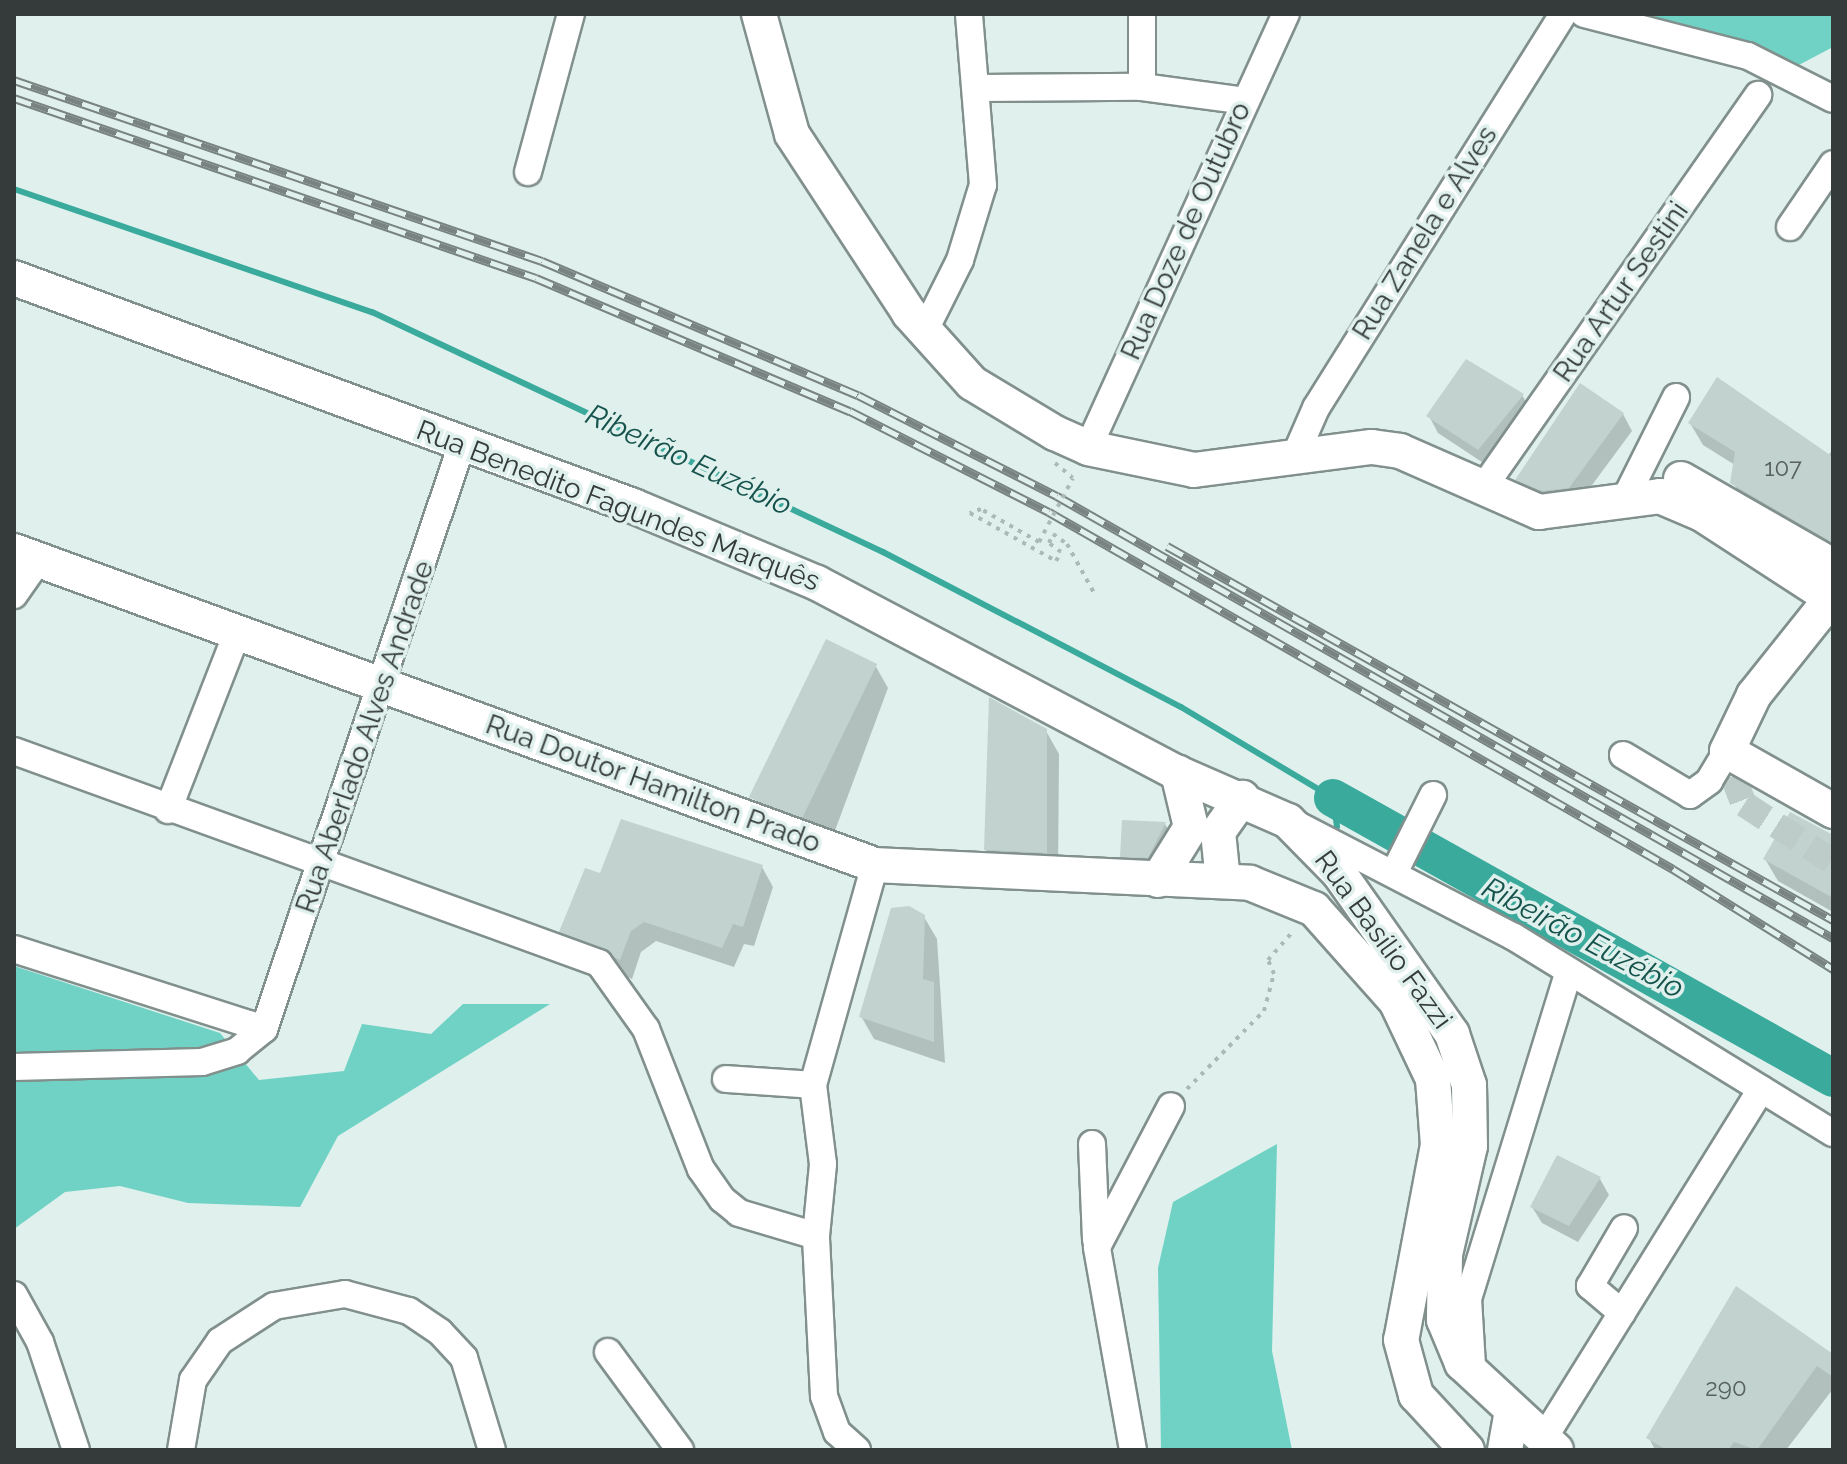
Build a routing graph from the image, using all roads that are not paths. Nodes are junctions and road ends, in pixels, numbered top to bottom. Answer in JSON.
{"nodes":[{"id":1,"x":571,"y":14,"type":"edge"},
{"id":2,"x":759,"y":14,"type":"edge"},
{"id":3,"x":969,"y":14,"type":"edge"},
{"id":4,"x":1142,"y":14,"type":"edge"},
{"id":5,"x":1286,"y":14,"type":"edge"},
{"id":6,"x":1563,"y":14,"type":"edge"},
{"id":7,"x":1584,"y":14,"type":"edge"},
{"id":8,"x":1142,"y":87,"type":"junction"},
{"id":9,"x":979,"y":88,"type":"junction"},
{"id":10,"x":1758,"y":95,"type":"dead end"},
{"id":11,"x":1833,"y":99,"type":"edge"},
{"id":12,"x":1245,"y":101,"type":"junction"},
{"id":13,"x":1833,"y":164,"type":"edge"},
{"id":14,"x":528,"y":172,"type":"dead end"},
{"id":15,"x":1790,"y":227,"type":"dead end"},
{"id":16,"x":14,"y":278,"type":"edge"},
{"id":17,"x":925,"y":330,"type":"junction"},
{"id":18,"x":1676,"y":397,"type":"dead end"},
{"id":19,"x":462,"y":444,"type":"junction"},
{"id":20,"x":1295,"y":456,"type":"junction"},
{"id":21,"x":1081,"y":463,"type":"junction"},
{"id":22,"x":1483,"y":488,"type":"junction"},
{"id":23,"x":1618,"y":493,"type":"junction"},
{"id":24,"x":25,"y":557,"type":"edge"},
{"id":25,"x":1832,"y":590,"type":"edge"},
{"id":26,"x":14,"y":595,"type":"edge"},
{"id":27,"x":237,"y":633,"type":"junction"},
{"id":28,"x":383,"y":687,"type":"junction"},
{"id":29,"x":14,"y":751,"type":"edge"},
{"id":30,"x":1623,"y":755,"type":"dead end"},
{"id":31,"x":1730,"y":764,"type":"junction"},
{"id":32,"x":1178,"y":773,"type":"junction"},
{"id":33,"x":1242,"y":798,"type":"junction"},
{"id":34,"x":1429,"y":804,"type":"dead end"},
{"id":35,"x":168,"y":810,"type":"junction"},
{"id":36,"x":1833,"y":811,"type":"edge"},
{"id":37,"x":1288,"y":821,"type":"junction"},
{"id":38,"x":1400,"y":860,"type":"junction"},
{"id":39,"x":875,"y":865,"type":"junction"},
{"id":40,"x":318,"y":868,"type":"junction"},
{"id":41,"x":1158,"y":880,"type":"junction"},
{"id":42,"x":1223,"y":881,"type":"junction"},
{"id":43,"x":1303,"y":920,"type":"joint"},
{"id":44,"x":14,"y":949,"type":"edge"},
{"id":45,"x":1568,"y":973,"type":"junction"},
{"id":46,"x":264,"y":1029,"type":"junction"},
{"id":47,"x":14,"y":1067,"type":"edge"},
{"id":48,"x":726,"y":1079,"type":"dead end"},
{"id":49,"x":813,"y":1085,"type":"junction"},
{"id":50,"x":1761,"y":1089,"type":"junction"},
{"id":51,"x":1171,"y":1106,"type":"road end"},
{"id":52,"x":1833,"y":1133,"type":"edge"},
{"id":53,"x":1092,"y":1144,"type":"dead end"},
{"id":54,"x":1624,"y":1228,"type":"dead end"},
{"id":55,"x":816,"y":1236,"type":"junction"},
{"id":56,"x":1097,"y":1247,"type":"junction"},
{"id":57,"x":14,"y":1295,"type":"edge"},
{"id":58,"x":1622,"y":1313,"type":"junction"},
{"id":59,"x":608,"y":1352,"type":"dead end"},
{"id":60,"x":1474,"y":1376,"type":"junction"},
{"id":61,"x":1512,"y":1412,"type":"junction"},
{"id":62,"x":1550,"y":1444,"type":"edge"},
{"id":63,"x":76,"y":1450,"type":"edge"},
{"id":64,"x":181,"y":1450,"type":"edge"},
{"id":65,"x":492,"y":1450,"type":"edge"},
{"id":66,"x":680,"y":1450,"type":"edge"},
{"id":67,"x":857,"y":1450,"type":"edge"},
{"id":68,"x":1133,"y":1450,"type":"edge"},
{"id":69,"x":1467,"y":1450,"type":"edge"},
{"id":70,"x":1505,"y":1450,"type":"edge"}],
"edges":[{"from":1,"to":14,"type":"street"},
{"from":2,"to":17,"type":"main road"},
{"from":3,"to":9,"type":"street"},
{"from":4,"to":8,"type":"street"},
{"from":5,"to":12,"type":"street","name":"Rua Doze de Outubro"},
{"from":6,"to":20,"type":"street","name":"Rua Zanela e Alves"},
{"from":7,"to":11,"type":"street"},
{"from":8,"to":9,"type":"street"},
{"from":8,"to":12,"type":"street"},
{"from":9,"to":17,"type":"street"},
{"from":10,"to":22,"type":"street","name":"Rua Artur Sestini"},
{"from":12,"to":21,"type":"street","name":"Rua Doze de Outubro"},
{"from":13,"to":15,"type":"street"},
{"from":16,"to":19,"type":"main road","name":"Rua Benedito Fagundes Marquês"},
{"from":17,"to":21,"type":"main road"},
{"from":18,"to":23,"type":"street"},
{"from":19,"to":28,"type":"street","name":"Rua Aberlado Alves Andrade"},
{"from":19,"to":32,"type":"main road","name":"Rua Benedito Fagundes Marquês"},
{"from":20,"to":21,"type":"main road"},
{"from":20,"to":22,"type":"main road"},
{"from":22,"to":23,"type":"main road"},
{"from":23,"to":25,"type":"main road"},
{"from":24,"to":26,"type":"street"},
{"from":24,"to":27,"type":"main road","name":"Rua Doutor Hamilton Prado"},
{"from":25,"to":31,"type":"main road"},
{"from":27,"to":28,"type":"main road","name":"Rua Doutor Hamilton Prado"},
{"from":27,"to":35,"type":"street"},
{"from":28,"to":39,"type":"main road","name":"Rua Doutor Hamilton Prado"},
{"from":28,"to":40,"type":"street","name":"Rua Aberlado Alves Andrade"},
{"from":29,"to":35,"type":"street"},
{"from":30,"to":31,"type":"street"},
{"from":31,"to":36,"type":"main road"},
{"from":32,"to":33,"type":"main road","name":"Rua Benedito Fagundes Marquês"},
{"from":32,"to":41,"type":"main road"},
{"from":33,"to":37,"type":"main road","name":"Rua Benedito Fagundes Marquês"},
{"from":33,"to":42,"type":"main road"},
{"from":34,"to":38,"type":"street"},
{"from":35,"to":40,"type":"street"},
{"from":37,"to":38,"type":"street"},
{"from":37,"to":60,"type":"main road","name":"Rua Basílio Fazzi"},
{"from":38,"to":45,"type":"street"},
{"from":39,"to":41,"type":"main road","name":"Rua Doutor Hamilton Prado"},
{"from":39,"to":49,"type":"street"},
{"from":40,"to":46,"type":"street","name":"Rua Aberlado Alves Andrade"},
{"from":40,"to":55,"type":"street"},
{"from":41,"to":42,"type":"main road","name":"Rua Doutor Hamilton Prado"},
{"from":42,"to":43,"type":"main road","name":"Rua Doutor Hamilton Prado"},
{"from":43,"to":69,"type":"main road","name":"Rua Basílio Fazzi"},
{"from":44,"to":46,"type":"street"},
{"from":45,"to":50,"type":"street"},
{"from":45,"to":60,"type":"street"},
{"from":46,"to":47,"type":"street"},
{"from":48,"to":49,"type":"street"},
{"from":49,"to":55,"type":"street"},
{"from":50,"to":52,"type":"street"},
{"from":50,"to":58,"type":"street"},
{"from":51,"to":56,"type":"street"},
{"from":53,"to":56,"type":"street"},
{"from":54,"to":58,"type":"street"},
{"from":55,"to":67,"type":"street"},
{"from":56,"to":68,"type":"street"},
{"from":57,"to":63,"type":"street"},
{"from":58,"to":62,"type":"street"},
{"from":59,"to":66,"type":"street"},
{"from":60,"to":61,"type":"main road","name":"Rua Basílio Fazzi"},
{"from":61,"to":62,"type":"main road","name":"Rua Basílio Fazzi"},
{"from":61,"to":70,"type":"main road"},
{"from":64,"to":65,"type":"street"}]}
